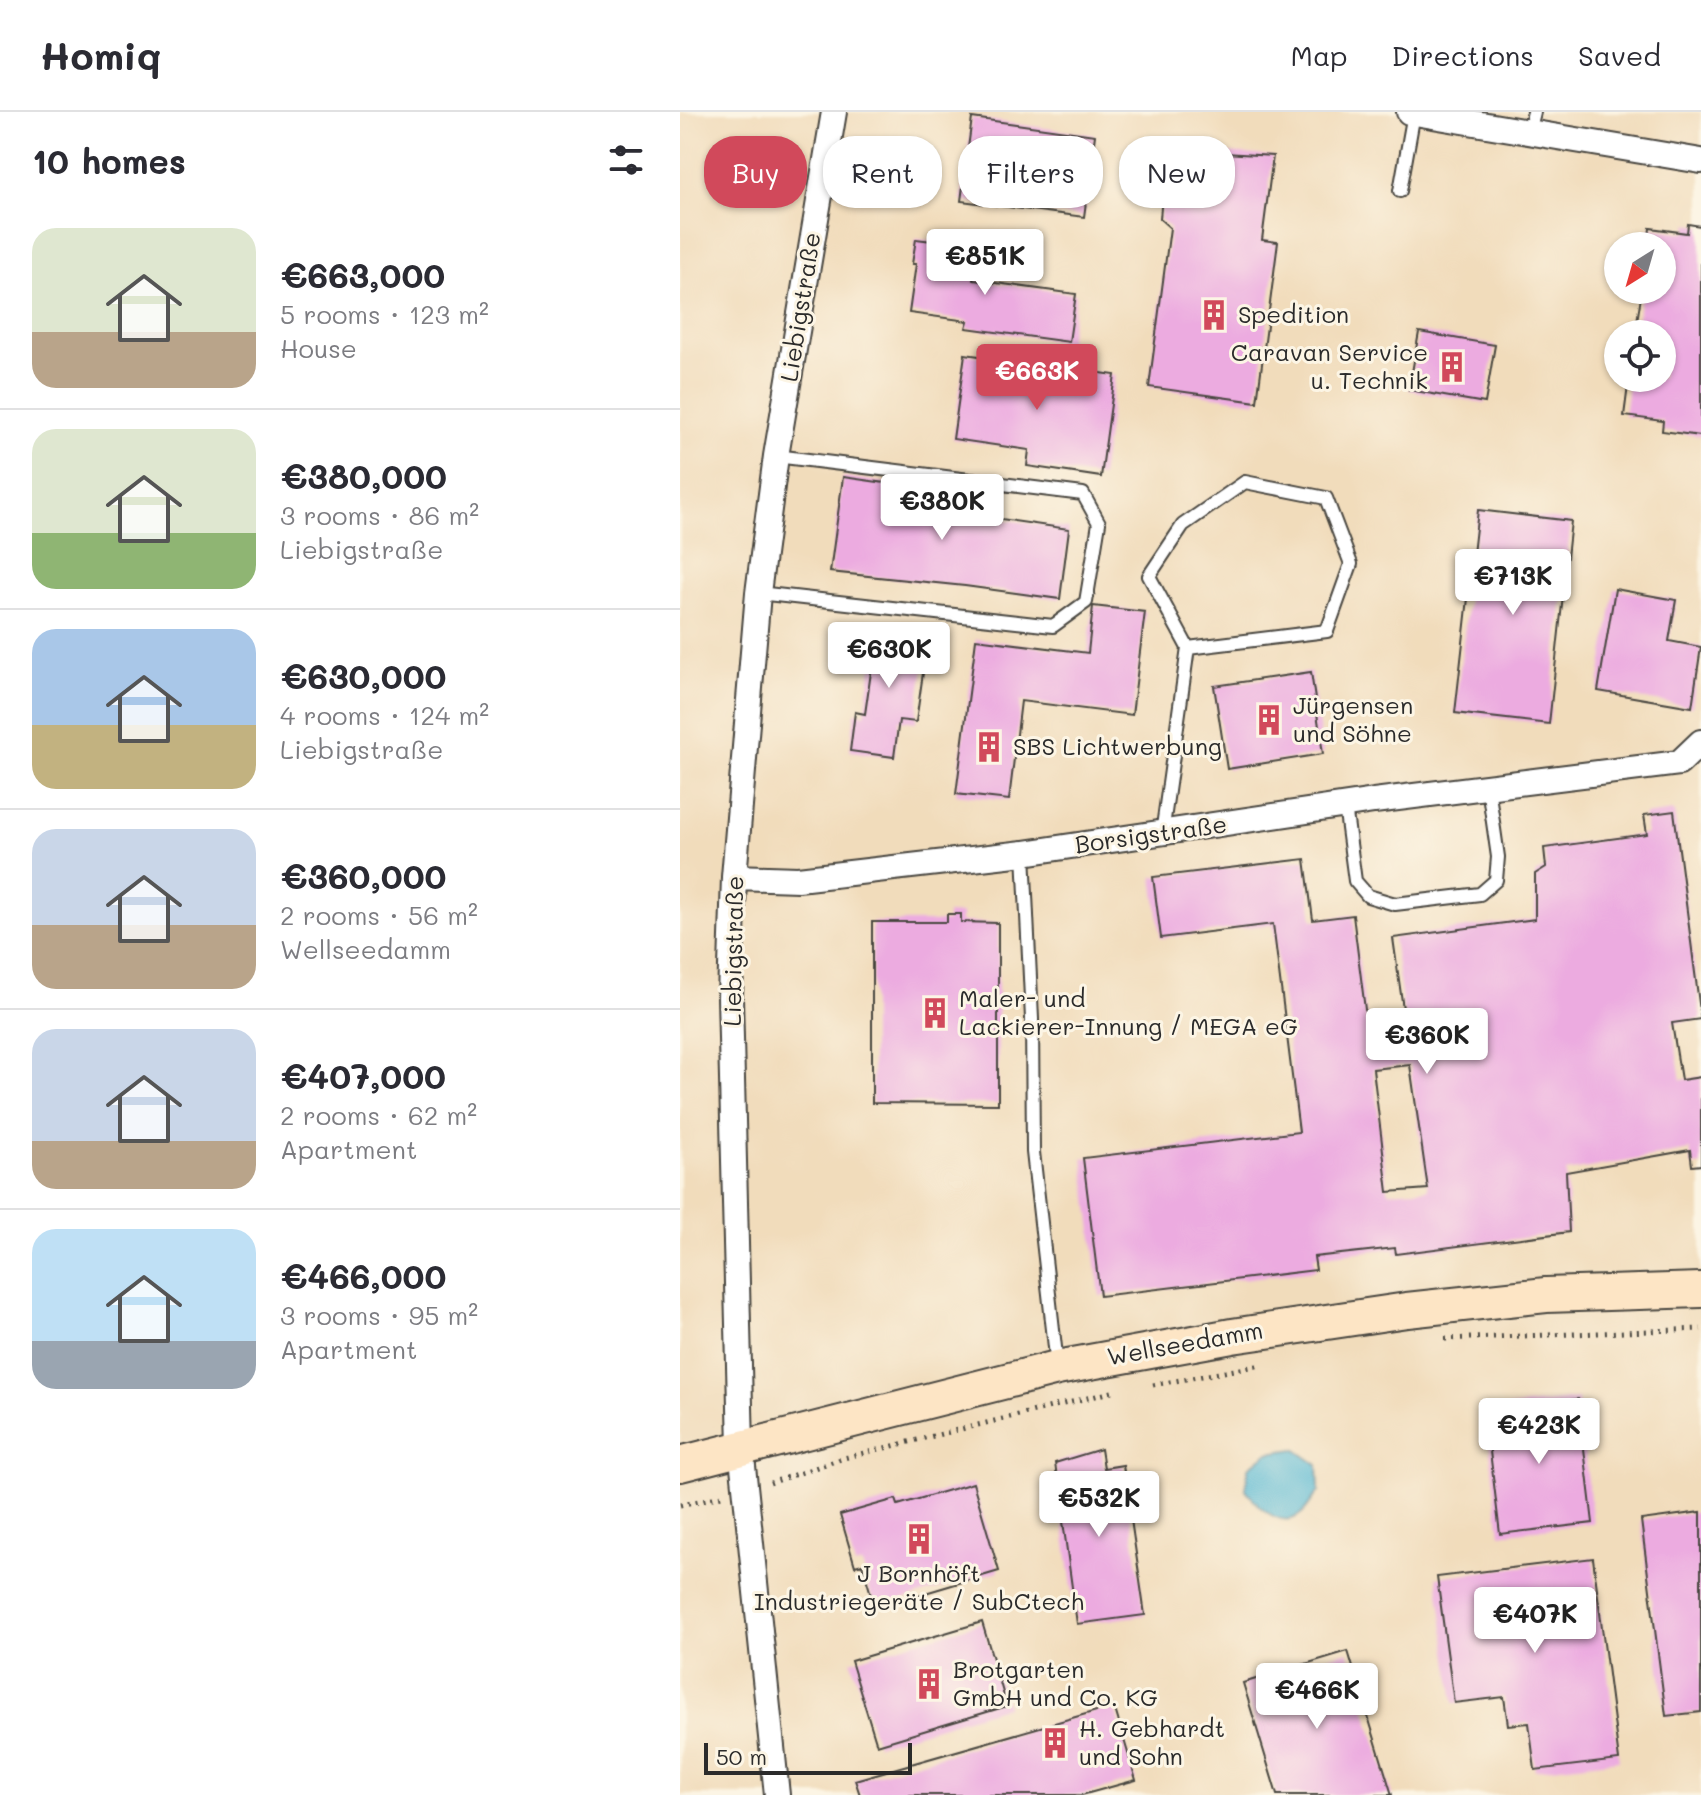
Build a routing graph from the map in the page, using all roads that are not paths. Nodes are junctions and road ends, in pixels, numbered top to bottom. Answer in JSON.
{"nodes":[{"id":1,"x":834,"y":112,"type":"edge"},
{"id":2,"x":1412,"y":112,"type":"edge"},
{"id":3,"x":1532,"y":122,"type":"edge"},
{"id":4,"x":1701,"y":161,"type":"edge"},
{"id":5,"x":1400,"y":191,"type":"dead end"},
{"id":6,"x":776,"y":456,"type":"junction"},
{"id":7,"x":758,"y":593,"type":"junction"},
{"id":8,"x":1188,"y":648,"type":"junction"},
{"id":9,"x":1701,"y":742,"type":"edge"},
{"id":10,"x":1488,"y":787,"type":"junction"},
{"id":11,"x":1345,"y":806,"type":"junction"},
{"id":12,"x":1162,"y":834,"type":"junction"},
{"id":13,"x":1024,"y":853,"type":"junction"},
{"id":14,"x":734,"y":877,"type":"junction"},
{"id":15,"x":1701,"y":1290,"type":"edge"},
{"id":16,"x":1057,"y":1368,"type":"junction"},
{"id":17,"x":741,"y":1447,"type":"junction"},
{"id":18,"x":680,"y":1464,"type":"edge"},
{"id":19,"x":777,"y":1795,"type":"edge"}],
"edges":[{"from":1,"to":6,"type":"street","name":"Liebigstraße"},
{"from":2,"to":3,"type":"street"},
{"from":2,"to":5,"type":"lane"},
{"from":3,"to":4,"type":"street"},
{"from":6,"to":7,"type":"street","name":"Liebigstraße"},
{"from":6,"to":7,"type":"lane"},
{"from":7,"to":14,"type":"street","name":"Liebigstraße"},
{"from":8,"to":8,"type":"lane"},
{"from":8,"to":12,"type":"lane"},
{"from":9,"to":10,"type":"street","name":"Borsigstraße"},
{"from":10,"to":11,"type":"street","name":"Borsigstraße"},
{"from":10,"to":11,"type":"lane"},
{"from":11,"to":12,"type":"street","name":"Borsigstraße"},
{"from":12,"to":13,"type":"street","name":"Borsigstraße"},
{"from":13,"to":14,"type":"street","name":"Borsigstraße"},
{"from":13,"to":16,"type":"lane"},
{"from":14,"to":17,"type":"street","name":"Liebigstraße"},
{"from":15,"to":16,"type":"main road","name":"Wellseedamm"},
{"from":16,"to":17,"type":"main road","name":"Wellseedamm"},
{"from":17,"to":18,"type":"main road","name":"Wellseedamm"},
{"from":17,"to":19,"type":"street","name":"Liebigstraße"}]}
